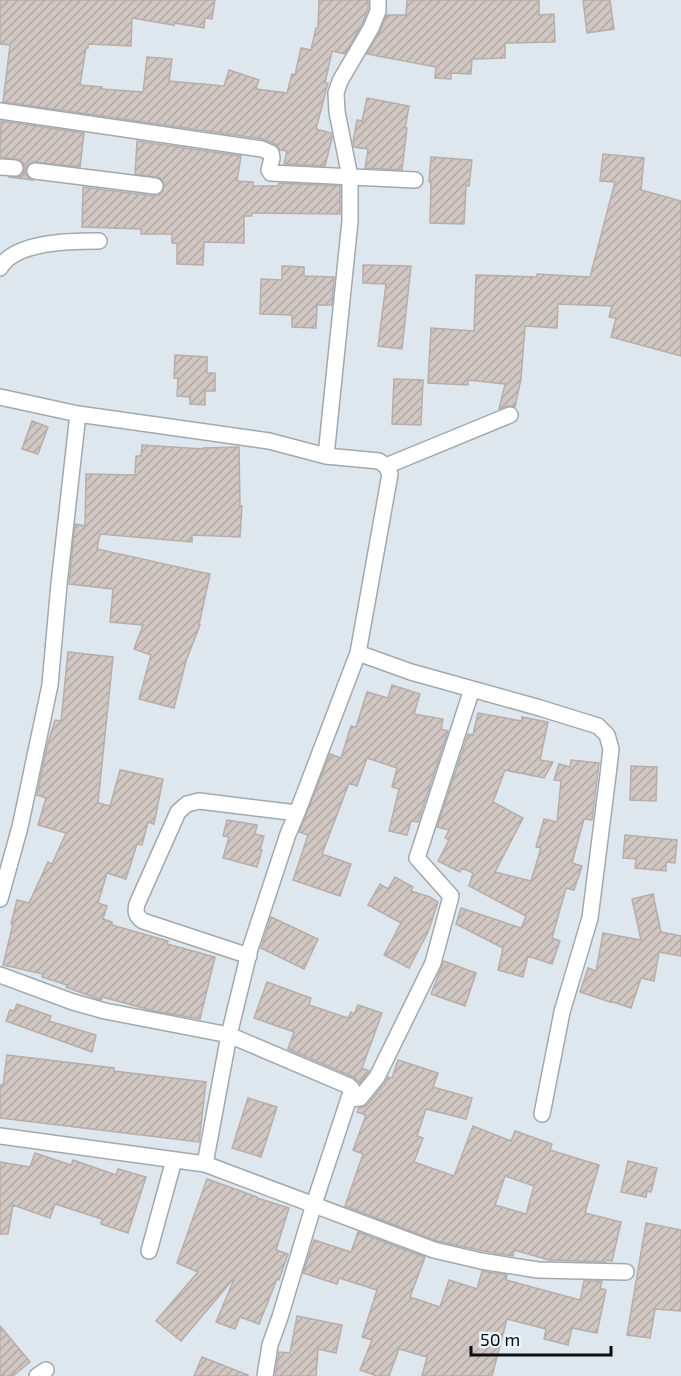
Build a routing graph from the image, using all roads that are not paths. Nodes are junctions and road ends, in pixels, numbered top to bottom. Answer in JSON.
{"nodes":[{"id":1,"x":378,"y":0,"type":"edge"},
{"id":2,"x":0,"y":111,"type":"edge"},
{"id":3,"x":35,"y":171,"type":"dead end"},
{"id":4,"x":350,"y":177,"type":"junction"},
{"id":5,"x":415,"y":180,"type":"dead end"},
{"id":6,"x":154,"y":186,"type":"dead end"},
{"id":7,"x":99,"y":241,"type":"dead end"},
{"id":8,"x":0,"y":267,"type":"edge"},
{"id":9,"x":0,"y":396,"type":"edge"},
{"id":10,"x":78,"y":414,"type":"junction"},
{"id":11,"x":510,"y":415,"type":"dead end"},
{"id":12,"x":326,"y":456,"type":"junction"},
{"id":13,"x":386,"y":466,"type":"junction"},
{"id":14,"x":358,"y":653,"type":"junction"},
{"id":15,"x":472,"y":689,"type":"junction"},
{"id":16,"x":297,"y":813,"type":"junction"},
{"id":17,"x":0,"y":899,"type":"edge"},
{"id":18,"x":249,"y":956,"type":"junction"},
{"id":19,"x":0,"y":975,"type":"edge"},
{"id":20,"x":229,"y":1035,"type":"junction"},
{"id":21,"x":349,"y":1099,"type":"junction"},
{"id":22,"x":542,"y":1114,"type":"dead end"},
{"id":23,"x":0,"y":1136,"type":"edge"},
{"id":24,"x":174,"y":1160,"type":"junction"},
{"id":25,"x":205,"y":1164,"type":"junction"},
{"id":26,"x":314,"y":1204,"type":"junction"},
{"id":27,"x":149,"y":1251,"type":"dead end"},
{"id":28,"x":626,"y":1272,"type":"dead end"},
{"id":29,"x":265,"y":1376,"type":"edge"}],
"edges":[{"from":1,"to":4,"type":"street"},
{"from":2,"to":4,"type":"street"},
{"from":3,"to":6,"type":"street"},
{"from":4,"to":5,"type":"street"},
{"from":4,"to":12,"type":"street"},
{"from":7,"to":8,"type":"street"},
{"from":9,"to":10,"type":"street"},
{"from":10,"to":12,"type":"street"},
{"from":10,"to":17,"type":"street"},
{"from":11,"to":13,"type":"street"},
{"from":12,"to":13,"type":"street"},
{"from":13,"to":14,"type":"street"},
{"from":14,"to":15,"type":"street"},
{"from":14,"to":16,"type":"street"},
{"from":15,"to":21,"type":"street"},
{"from":15,"to":22,"type":"street"},
{"from":16,"to":18,"type":"street"},
{"from":16,"to":18,"type":"street"},
{"from":18,"to":20,"type":"street"},
{"from":19,"to":20,"type":"street"},
{"from":20,"to":21,"type":"street"},
{"from":20,"to":25,"type":"street"},
{"from":21,"to":26,"type":"street"},
{"from":23,"to":24,"type":"street"},
{"from":24,"to":25,"type":"street"},
{"from":24,"to":27,"type":"street"},
{"from":25,"to":26,"type":"street"},
{"from":26,"to":28,"type":"street"},
{"from":26,"to":29,"type":"street"}]}
